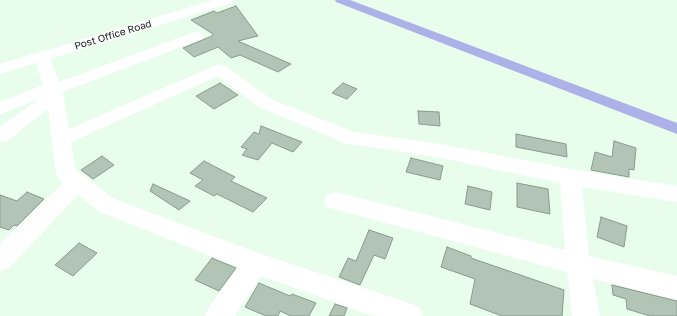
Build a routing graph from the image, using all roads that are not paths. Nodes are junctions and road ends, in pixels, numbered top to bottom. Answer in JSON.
{"nodes":[{"id":1,"x":227,"y":0,"type":"edge"},
{"id":2,"x":197,"y":36,"type":"dead end"},
{"id":3,"x":42,"y":57,"type":"junction"},
{"id":4,"x":0,"y":69,"type":"edge"},
{"id":5,"x":54,"y":91,"type":"junction"},
{"id":6,"x":0,"y":108,"type":"edge"},
{"id":7,"x":0,"y":136,"type":"edge"},
{"id":8,"x":61,"y":139,"type":"junction"},
{"id":9,"x":570,"y":177,"type":"junction"},
{"id":10,"x":76,"y":182,"type":"junction"},
{"id":11,"x":677,"y":194,"type":"edge"},
{"id":12,"x":334,"y":201,"type":"dead end"},
{"id":13,"x":0,"y":260,"type":"edge"},
{"id":14,"x":256,"y":263,"type":"junction"},
{"id":15,"x":578,"y":264,"type":"junction"},
{"id":16,"x":677,"y":288,"type":"edge"},
{"id":17,"x":219,"y":316,"type":"edge"},
{"id":18,"x":409,"y":316,"type":"edge"},
{"id":19,"x":586,"y":316,"type":"edge"}],
"edges":[{"from":1,"to":3,"type":"street","name":"Post Office Road"},
{"from":2,"to":5,"type":"street"},
{"from":3,"to":4,"type":"street","name":"Post Office Road"},
{"from":3,"to":5,"type":"street"},
{"from":5,"to":6,"type":"street"},
{"from":5,"to":7,"type":"street"},
{"from":5,"to":8,"type":"street"},
{"from":8,"to":9,"type":"street"},
{"from":8,"to":10,"type":"street"},
{"from":9,"to":11,"type":"street"},
{"from":9,"to":15,"type":"street"},
{"from":10,"to":13,"type":"street"},
{"from":10,"to":14,"type":"street"},
{"from":12,"to":15,"type":"street"},
{"from":14,"to":17,"type":"street"},
{"from":14,"to":18,"type":"street"},
{"from":15,"to":16,"type":"street"},
{"from":15,"to":19,"type":"street"}]}
